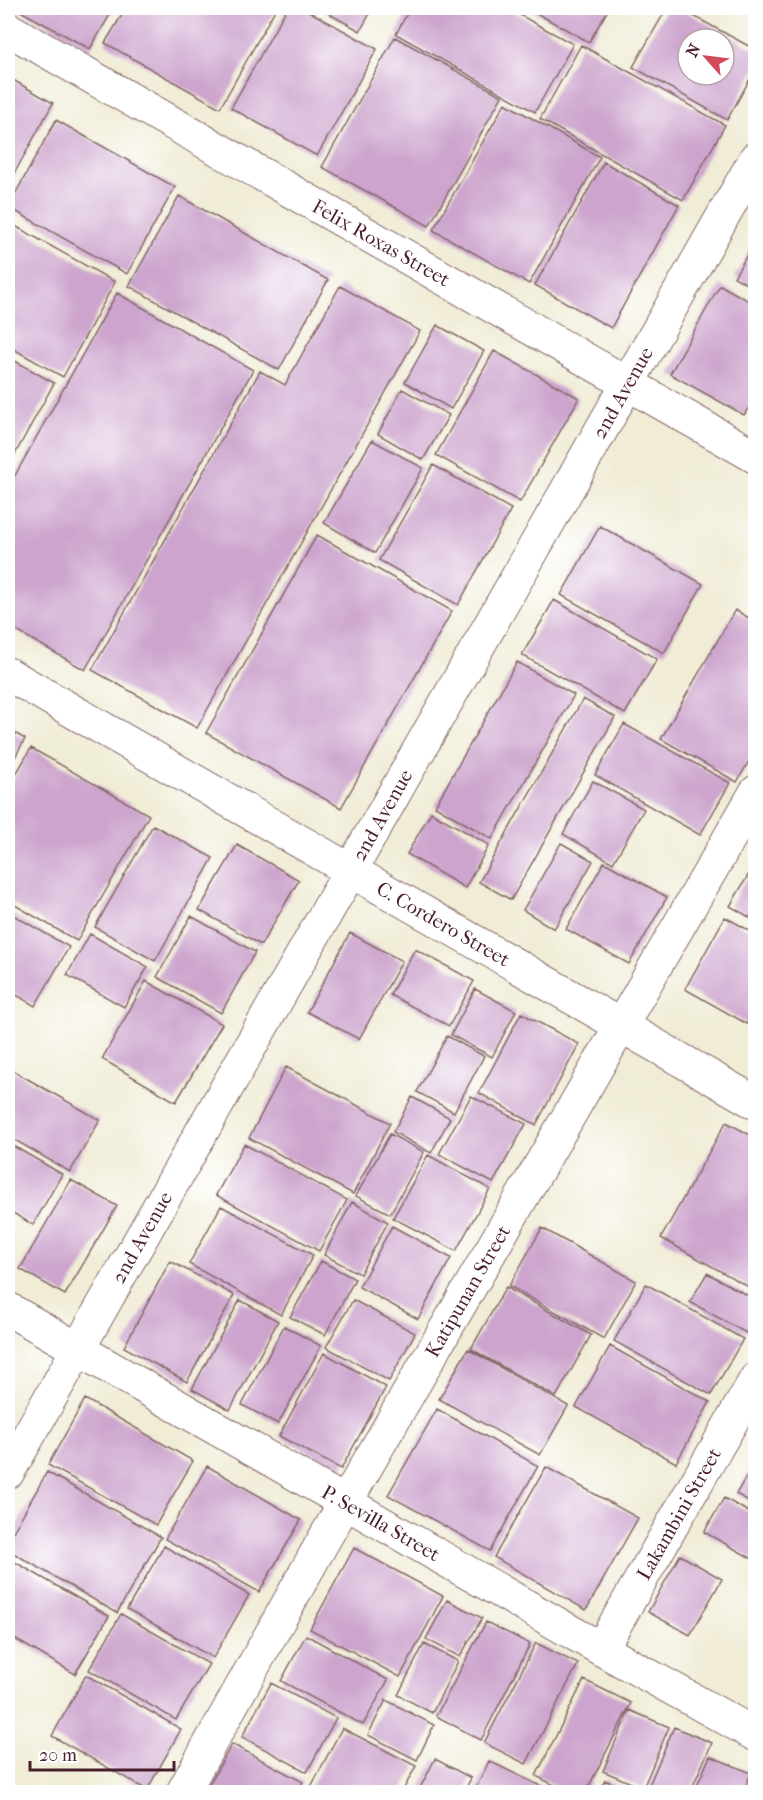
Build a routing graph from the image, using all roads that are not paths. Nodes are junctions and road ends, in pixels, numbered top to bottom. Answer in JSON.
{"nodes":[{"id":1,"x":8,"y":29,"type":"edge"},
{"id":2,"x":756,"y":158,"type":"edge"},
{"id":3,"x":627,"y":383,"type":"junction"},
{"id":4,"x":756,"y":457,"type":"edge"},
{"id":5,"x":8,"y":674,"type":"edge"},
{"id":6,"x":756,"y":792,"type":"edge"},
{"id":7,"x":350,"y":871,"type":"junction"},
{"id":8,"x":620,"y":1026,"type":"junction"},
{"id":9,"x":756,"y":1103,"type":"edge"},
{"id":10,"x":8,"y":1309,"type":"edge"},
{"id":11,"x":78,"y":1349,"type":"junction"},
{"id":12,"x":756,"y":1379,"type":"edge"},
{"id":13,"x":8,"y":1472,"type":"edge"},
{"id":14,"x":345,"y":1503,"type":"junction"},
{"id":15,"x":601,"y":1650,"type":"junction"},
{"id":16,"x":756,"y":1735,"type":"edge"},
{"id":17,"x":183,"y":1792,"type":"edge"}],
"edges":[{"from":1,"to":3,"type":"street","name":"Felix Roxas Street"},
{"from":2,"to":3,"type":"street","name":"2nd Avenue"},
{"from":3,"to":4,"type":"street","name":"Felix Roxas Street"},
{"from":3,"to":7,"type":"street","name":"2nd Avenue"},
{"from":5,"to":7,"type":"street","name":"C. Cordero Street"},
{"from":6,"to":8,"type":"street","name":"Katipunan Street"},
{"from":7,"to":8,"type":"street","name":"C. Cordero Street"},
{"from":7,"to":11,"type":"street","name":"2nd Avenue"},
{"from":8,"to":9,"type":"street","name":"C. Cordero Street"},
{"from":8,"to":14,"type":"street","name":"Katipunan Street"},
{"from":10,"to":11,"type":"street","name":"P. Sevilla Street"},
{"from":11,"to":13,"type":"street","name":"2nd Avenue"},
{"from":11,"to":14,"type":"street","name":"P. Sevilla Street"},
{"from":12,"to":15,"type":"street","name":"Lakambini Street"},
{"from":14,"to":15,"type":"street","name":"P. Sevilla Street"},
{"from":14,"to":17,"type":"street","name":"Katipunan Street"},
{"from":15,"to":16,"type":"street","name":"P. Sevilla Street"}]}
